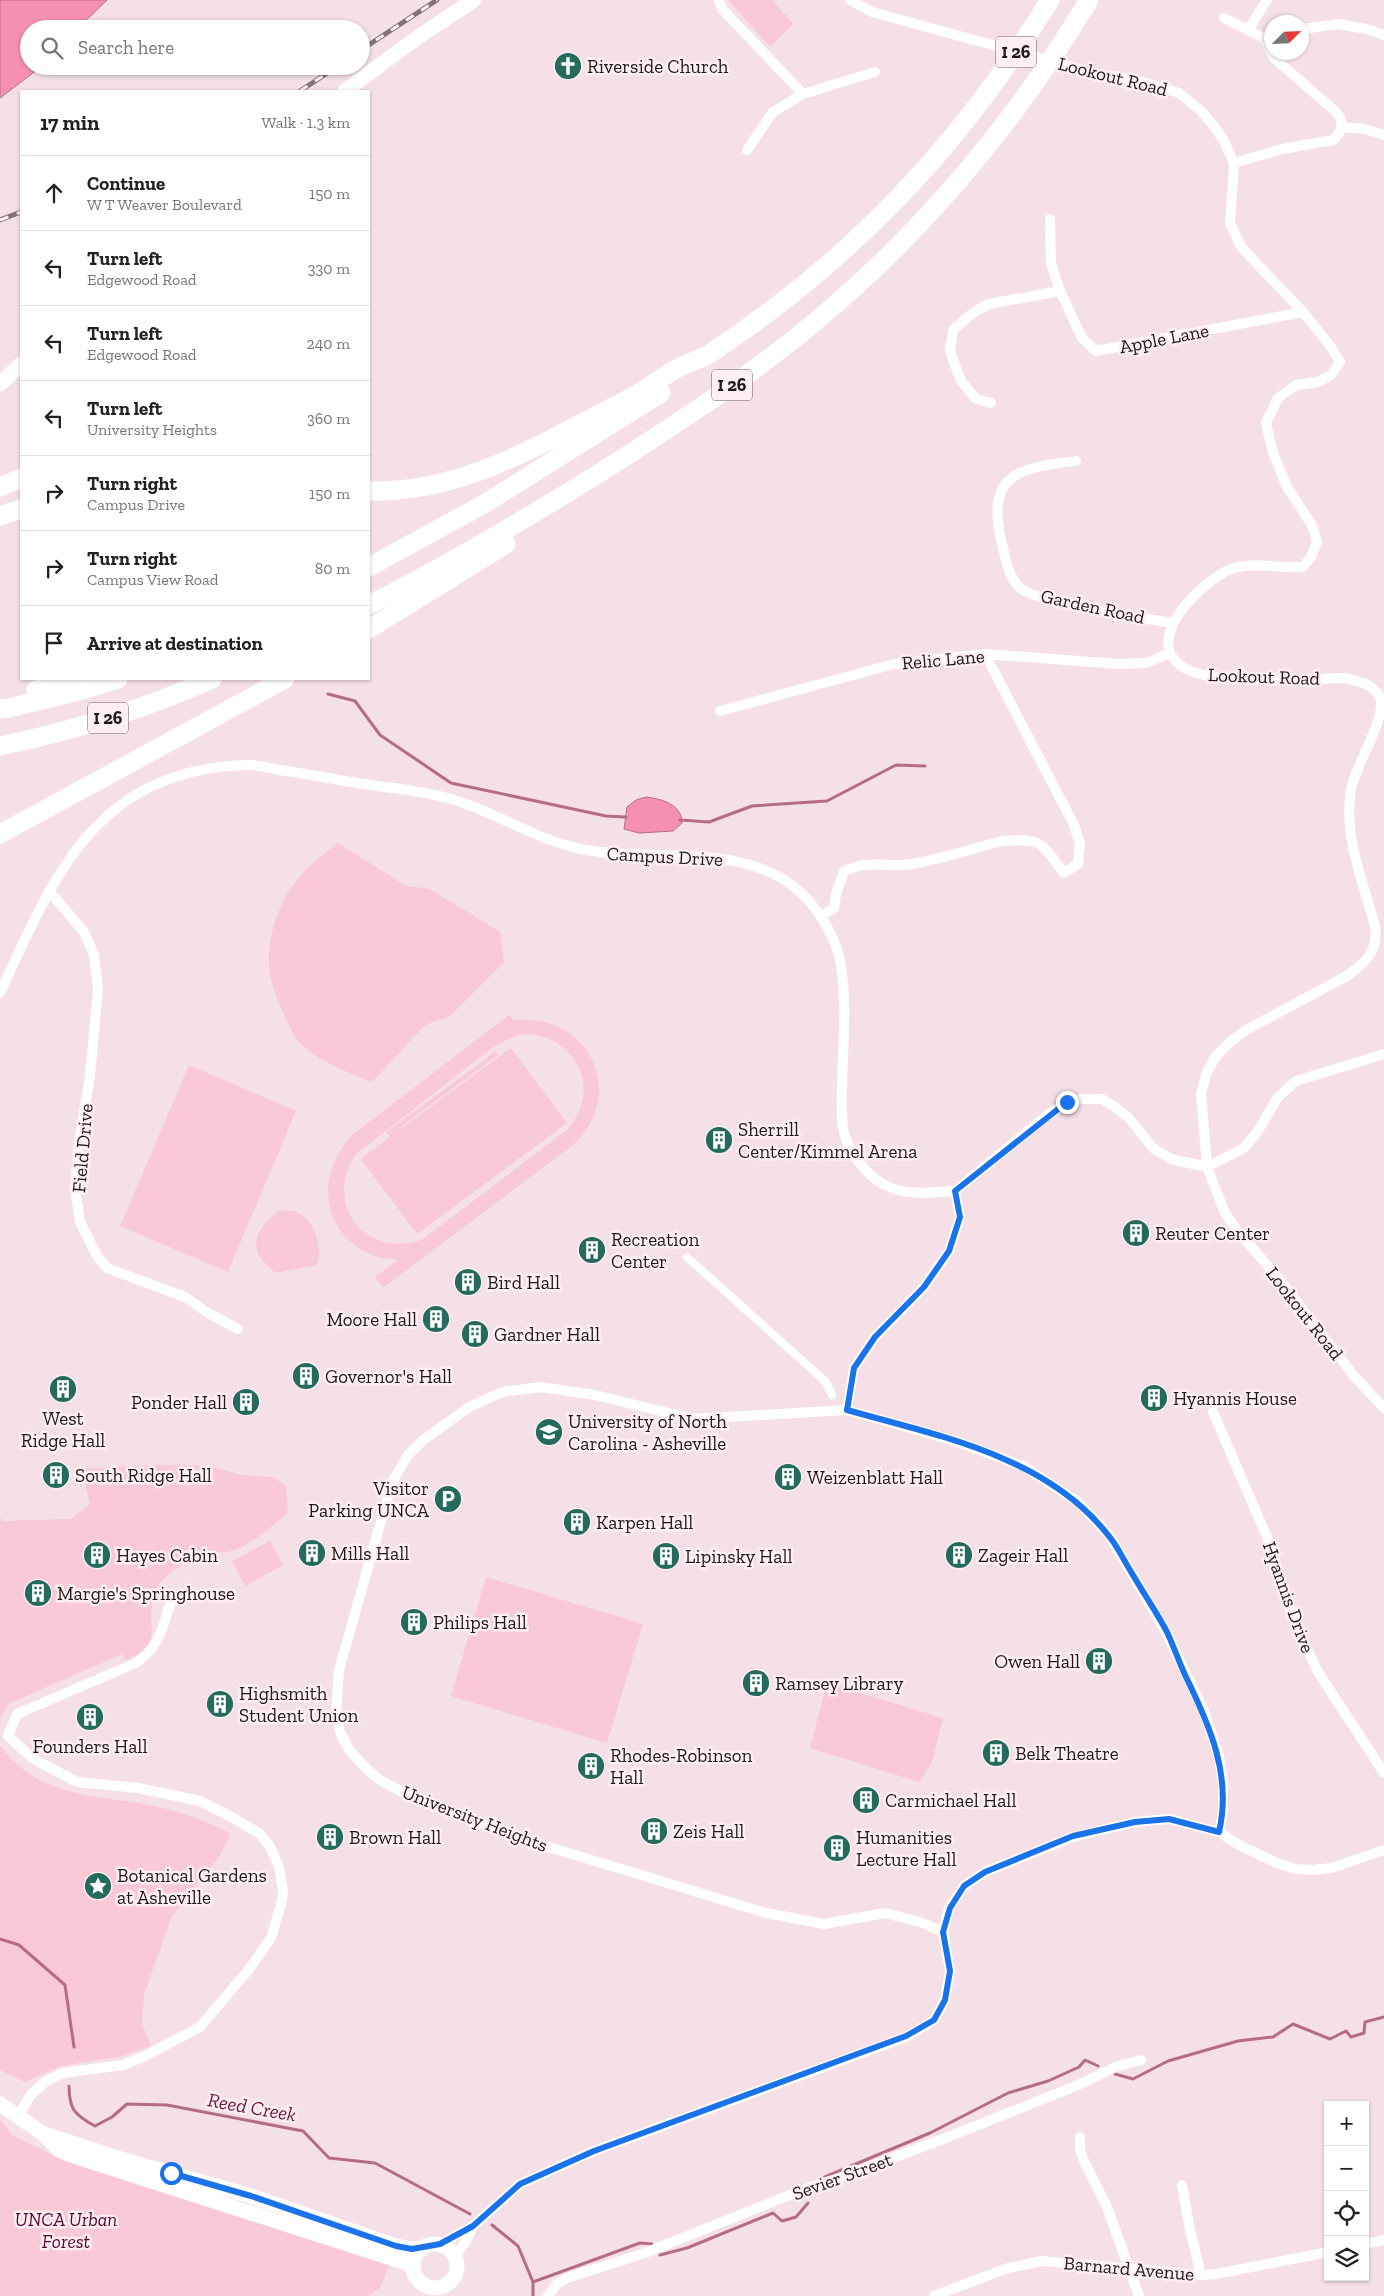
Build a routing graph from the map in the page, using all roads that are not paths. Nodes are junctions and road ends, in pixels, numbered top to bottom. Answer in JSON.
{"nodes":[{"id":1,"x":474,"y":0,"type":"edge"},
{"id":2,"x":719,"y":0,"type":"edge"},
{"id":3,"x":850,"y":0,"type":"edge"},
{"id":4,"x":1050,"y":0,"type":"edge"},
{"id":5,"x":1089,"y":0,"type":"edge"},
{"id":6,"x":1267,"y":0,"type":"edge"},
{"id":7,"x":1224,"y":18,"type":"dead end"},
{"id":8,"x":1309,"y":28,"type":"edge"},
{"id":9,"x":1248,"y":30,"type":"junction"},
{"id":10,"x":1384,"y":35,"type":"edge"},
{"id":11,"x":1264,"y":36,"type":"edge"},
{"id":12,"x":1276,"y":60,"type":"edge"},
{"id":13,"x":875,"y":72,"type":"dead end"},
{"id":14,"x":370,"y":73,"type":"edge"},
{"id":15,"x":368,"y":75,"type":"edge"},
{"id":16,"x":346,"y":90,"type":"edge"},
{"id":17,"x":803,"y":94,"type":"junction"},
{"id":18,"x":1342,"y":127,"type":"junction"},
{"id":19,"x":1384,"y":136,"type":"edge"},
{"id":20,"x":747,"y":150,"type":"dead end"},
{"id":21,"x":1234,"y":163,"type":"junction"},
{"id":22,"x":1050,"y":220,"type":"dead end"},
{"id":23,"x":1060,"y":291,"type":"junction"},
{"id":24,"x":1303,"y":312,"type":"junction"},
{"id":25,"x":705,"y":356,"type":"junction"},
{"id":26,"x":20,"y":365,"type":"edge"},
{"id":27,"x":0,"y":384,"type":"edge"},
{"id":28,"x":991,"y":404,"type":"dead end"},
{"id":29,"x":665,"y":431,"type":"junction"},
{"id":30,"x":1076,"y":461,"type":"dead end"},
{"id":31,"x":20,"y":478,"type":"edge"},
{"id":32,"x":0,"y":487,"type":"edge"},
{"id":33,"x":370,"y":491,"type":"edge"},
{"id":34,"x":20,"y":509,"type":"edge"},
{"id":35,"x":0,"y":516,"type":"edge"},
{"id":36,"x":370,"y":566,"type":"edge"},
{"id":37,"x":370,"y":604,"type":"edge"},
{"id":38,"x":1173,"y":623,"type":"junction"},
{"id":39,"x":370,"y":628,"type":"edge"},
{"id":40,"x":1170,"y":653,"type":"junction"},
{"id":41,"x":985,"y":654,"type":"junction"},
{"id":42,"x":68,"y":680,"type":"edge"},
{"id":43,"x":115,"y":680,"type":"edge"},
{"id":44,"x":210,"y":680,"type":"edge"},
{"id":45,"x":283,"y":680,"type":"edge"},
{"id":46,"x":0,"y":702,"type":"edge"},
{"id":47,"x":0,"y":709,"type":"edge"},
{"id":48,"x":720,"y":711,"type":"dead end"},
{"id":49,"x":0,"y":746,"type":"edge"},
{"id":50,"x":0,"y":834,"type":"edge"},
{"id":51,"x":49,"y":891,"type":"junction"},
{"id":52,"x":821,"y":916,"type":"junction"},
{"id":53,"x":0,"y":993,"type":"edge"},
{"id":54,"x":1384,"y":1054,"type":"edge"},
{"id":55,"x":1207,"y":1167,"type":"junction"},
{"id":56,"x":955,"y":1191,"type":"junction"},
{"id":57,"x":687,"y":1257,"type":"dead end"},
{"id":58,"x":238,"y":1329,"type":"dead end"},
{"id":59,"x":832,"y":1395,"type":"dead end"},
{"id":60,"x":1384,"y":1408,"type":"edge"},
{"id":61,"x":847,"y":1410,"type":"junction"},
{"id":62,"x":1213,"y":1412,"type":"dead end"},
{"id":63,"x":172,"y":1597,"type":"dead end"},
{"id":64,"x":1384,"y":1773,"type":"edge"},
{"id":65,"x":1219,"y":1832,"type":"junction"},
{"id":66,"x":1384,"y":1850,"type":"edge"},
{"id":67,"x":943,"y":1932,"type":"junction"},
{"id":68,"x":1141,"y":2060,"type":"dead end"},
{"id":69,"x":0,"y":2104,"type":"edge"},
{"id":70,"x":18,"y":2116,"type":"junction"},
{"id":71,"x":42,"y":2133,"type":"junction"},
{"id":72,"x":1080,"y":2137,"type":"dead end"},
{"id":73,"x":1182,"y":2186,"type":"dead end"},
{"id":74,"x":473,"y":2226,"type":"junction"},
{"id":75,"x":1384,"y":2240,"type":"edge"},
{"id":76,"x":1369,"y":2243,"type":"edge"},
{"id":77,"x":440,"y":2244,"type":"junction"},
{"id":78,"x":422,"y":2248,"type":"junction"},
{"id":79,"x":1324,"y":2253,"type":"edge"},
{"id":80,"x":455,"y":2256,"type":"junction"},
{"id":81,"x":413,"y":2265,"type":"junction"},
{"id":82,"x":1130,"y":2269,"type":"junction"},
{"id":83,"x":1201,"y":2275,"type":"junction"},
{"id":84,"x":447,"y":2291,"type":"edge"},
{"id":85,"x":548,"y":2296,"type":"edge"},
{"id":86,"x":934,"y":2296,"type":"edge"},
{"id":87,"x":1139,"y":2296,"type":"edge"}],
"edges":[{"from":1,"to":14,"type":"main road"},
{"from":2,"to":17,"type":"street"},
{"from":3,"to":21,"type":"street","name":"Lookout Road"},
{"from":4,"to":25,"type":"highway","number":"I 26"},
{"from":5,"to":29,"type":"highway","number":"I 26"},
{"from":6,"to":9,"type":"street"},
{"from":7,"to":9,"type":"street"},
{"from":8,"to":10,"type":"street"},
{"from":9,"to":11,"type":"street"},
{"from":12,"to":18,"type":"street"},
{"from":13,"to":17,"type":"street"},
{"from":15,"to":16,"type":"main road"},
{"from":17,"to":20,"type":"street"},
{"from":18,"to":19,"type":"street"},
{"from":18,"to":21,"type":"street"},
{"from":21,"to":24,"type":"street","name":"Lookout Road"},
{"from":22,"to":23,"type":"street"},
{"from":23,"to":24,"type":"street","name":"Apple Lane"},
{"from":23,"to":28,"type":"street"},
{"from":24,"to":38,"type":"street","name":"Lookout Road"},
{"from":25,"to":33,"type":"highway"},
{"from":25,"to":36,"type":"highway","number":"I 26"},
{"from":26,"to":27,"type":"main road"},
{"from":29,"to":37,"type":"highway","number":"I 26"},
{"from":29,"to":39,"type":"highway"},
{"from":30,"to":38,"type":"street","name":"Garden Road"},
{"from":31,"to":32,"type":"highway"},
{"from":34,"to":35,"type":"highway"},
{"from":38,"to":40,"type":"street","name":"Lookout Road"},
{"from":40,"to":41,"type":"street","name":"Relic Lane"},
{"from":40,"to":55,"type":"street","name":"Lookout Road"},
{"from":41,"to":48,"type":"street","name":"Relic Lane"},
{"from":41,"to":52,"type":"street"},
{"from":42,"to":46,"type":"highway"},
{"from":43,"to":47,"type":"highway","number":"I 26"},
{"from":44,"to":49,"type":"highway","number":"I 26"},
{"from":45,"to":50,"type":"highway"},
{"from":51,"to":52,"type":"street","name":"Campus Drive"},
{"from":51,"to":53,"type":"street","name":"Campus Drive"},
{"from":51,"to":58,"type":"street","name":"Field Drive"},
{"from":52,"to":56,"type":"street","name":"Campus Drive"},
{"from":54,"to":55,"type":"street"},
{"from":55,"to":56,"type":"street"},
{"from":55,"to":60,"type":"street","name":"Lookout Road"},
{"from":56,"to":61,"type":"street"},
{"from":57,"to":59,"type":"street"},
{"from":61,"to":65,"type":"street","name":"University Heights"},
{"from":61,"to":67,"type":"street","name":"University Heights"},
{"from":62,"to":64,"type":"street","name":"Hyannis Drive"},
{"from":63,"to":70,"type":"street"},
{"from":65,"to":66,"type":"street"},
{"from":65,"to":67,"type":"street"},
{"from":67,"to":74,"type":"street"},
{"from":68,"to":85,"type":"street","name":"Sevier Street"},
{"from":69,"to":70,"type":"main road"},
{"from":70,"to":71,"type":"main road"},
{"from":71,"to":78,"type":"main road"},
{"from":71,"to":81,"type":"main road"},
{"from":72,"to":82,"type":"street"},
{"from":73,"to":83,"type":"street"},
{"from":74,"to":77,"type":"street"},
{"from":74,"to":80,"type":"street"},
{"from":75,"to":76,"type":"street"},
{"from":77,"to":78,"type":"main road"},
{"from":77,"to":80,"type":"main road"},
{"from":78,"to":81,"type":"main road"},
{"from":79,"to":83,"type":"street","name":"Barnard Avenue"},
{"from":80,"to":84,"type":"main road"},
{"from":81,"to":84,"type":"main road"},
{"from":82,"to":83,"type":"street","name":"Barnard Avenue"},
{"from":82,"to":86,"type":"street","name":"Barnard Avenue"},
{"from":82,"to":87,"type":"street"}]}
